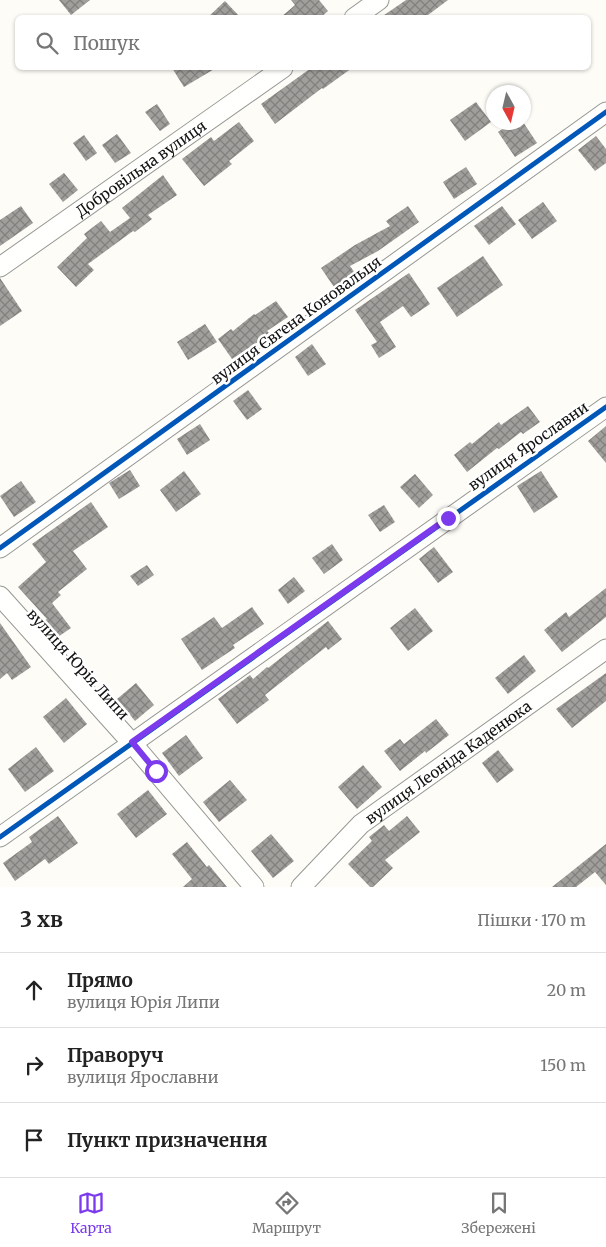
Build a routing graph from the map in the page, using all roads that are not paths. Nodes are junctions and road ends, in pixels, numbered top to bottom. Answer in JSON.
{"nodes":[{"id":1,"x":379,"y":0,"type":"edge"},
{"id":2,"x":358,"y":15,"type":"edge"},
{"id":3,"x":280,"y":70,"type":"edge"},
{"id":4,"x":606,"y":112,"type":"edge"},
{"id":5,"x":0,"y":268,"type":"edge"},
{"id":6,"x":606,"y":406,"type":"edge"},
{"id":7,"x":0,"y":548,"type":"edge"},
{"id":8,"x":0,"y":596,"type":"edge"},
{"id":9,"x":606,"y":649,"type":"edge"},
{"id":10,"x":132,"y":742,"type":"junction"},
{"id":11,"x":0,"y":837,"type":"edge"},
{"id":12,"x":254,"y":887,"type":"edge"},
{"id":13,"x":301,"y":887,"type":"edge"}],
"edges":[{"from":1,"to":2,"type":"street"},
{"from":3,"to":5,"type":"street","name":"Добровільна вулиця"},
{"from":4,"to":7,"type":"street","name":"вулиця Євгена Коновальця"},
{"from":6,"to":10,"type":"street","name":"вулиця Ярославни"},
{"from":8,"to":10,"type":"street","name":"вулиця Юрія Липи"},
{"from":9,"to":13,"type":"street","name":"вулиця Леоніда Каденюка"},
{"from":10,"to":11,"type":"street","name":"вулиця Ярославни"},
{"from":10,"to":12,"type":"street","name":"вулиця Юрія Липи"}]}
